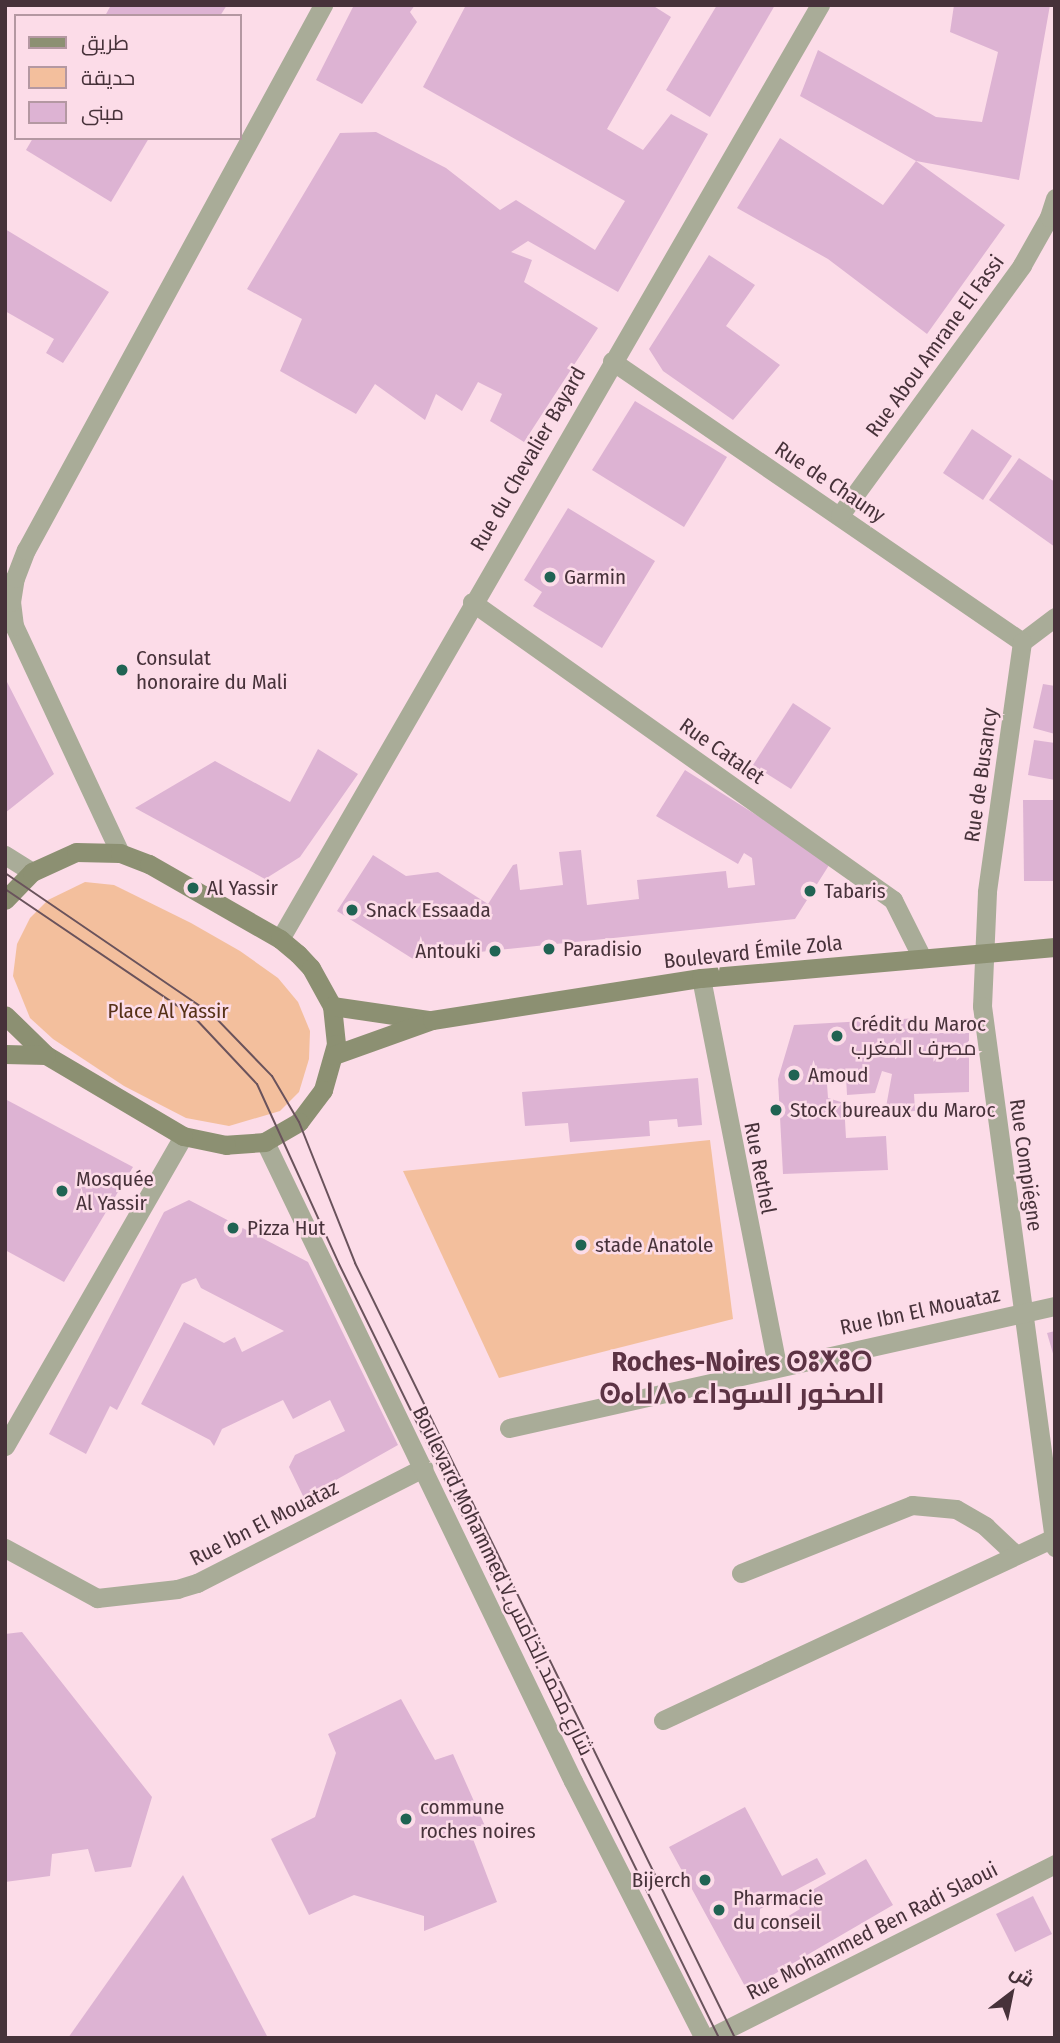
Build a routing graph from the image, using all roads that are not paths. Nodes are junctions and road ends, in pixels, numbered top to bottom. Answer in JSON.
{"nodes":[{"id":1,"x":323,"y":5,"type":"edge"},
{"id":2,"x":820,"y":5,"type":"edge"},
{"id":3,"x":1055,"y":198,"type":"edge"},
{"id":4,"x":1052,"y":222,"type":"edge"},
{"id":5,"x":612,"y":361,"type":"junction"},
{"id":6,"x":840,"y":515,"type":"junction"},
{"id":7,"x":472,"y":602,"type":"junction"},
{"id":8,"x":1055,"y":617,"type":"edge"},
{"id":9,"x":1023,"y":642,"type":"junction"},
{"id":10,"x":120,"y":853,"type":"junction"},
{"id":11,"x":5,"y":855,"type":"edge"},
{"id":12,"x":32,"y":872,"type":"junction"},
{"id":13,"x":5,"y":900,"type":"edge"},
{"id":14,"x":280,"y":939,"type":"junction"},
{"id":15,"x":1055,"y":947,"type":"edge"},
{"id":16,"x":982,"y":955,"type":"junction"},
{"id":17,"x":922,"y":958,"type":"junction"},
{"id":18,"x":701,"y":978,"type":"junction"},
{"id":19,"x":332,"y":1006,"type":"junction"},
{"id":20,"x":5,"y":1016,"type":"edge"},
{"id":21,"x":432,"y":1020,"type":"junction"},
{"id":22,"x":5,"y":1054,"type":"edge"},
{"id":23,"x":46,"y":1055,"type":"junction"},
{"id":24,"x":334,"y":1055,"type":"junction"},
{"id":25,"x":183,"y":1136,"type":"junction"},
{"id":26,"x":265,"y":1142,"type":"junction"},
{"id":27,"x":1055,"y":1306,"type":"edge"},
{"id":28,"x":1023,"y":1313,"type":"junction"},
{"id":29,"x":776,"y":1365,"type":"junction"},
{"id":30,"x":509,"y":1428,"type":"dead end"},
{"id":31,"x":5,"y":1446,"type":"edge"},
{"id":32,"x":423,"y":1468,"type":"junction"},
{"id":33,"x":1054,"y":1543,"type":"edge"},
{"id":34,"x":5,"y":1548,"type":"edge"},
{"id":35,"x":1016,"y":1555,"type":"junction"},
{"id":36,"x":741,"y":1573,"type":"dead end"},
{"id":37,"x":663,"y":1720,"type":"dead end"},
{"id":38,"x":1055,"y":1864,"type":"edge"},
{"id":39,"x":706,"y":2038,"type":"edge"}],
"edges":[{"from":1,"to":10,"type":"street"},
{"from":2,"to":5,"type":"street","name":"Rue du Chevalier Bayard"},
{"from":3,"to":4,"type":"street","name":"Rue Abou Amrane El Fassi"},
{"from":4,"to":6,"type":"street","name":"Rue Abou Amrane El Fassi"},
{"from":5,"to":6,"type":"street","name":"Rue de Chauny"},
{"from":5,"to":7,"type":"street","name":"Rue du Chevalier Bayard"},
{"from":6,"to":9,"type":"street","name":"Rue de Chauny"},
{"from":7,"to":14,"type":"street","name":"Rue du Chevalier Bayard"},
{"from":7,"to":17,"type":"street","name":"Rue Catalet"},
{"from":8,"to":9,"type":"street"},
{"from":9,"to":16,"type":"street","name":"Rue de Busancy"},
{"from":10,"to":12,"type":"main road"},
{"from":10,"to":14,"type":"main road"},
{"from":11,"to":12,"type":"street"},
{"from":12,"to":13,"type":"main road"},
{"from":14,"to":19,"type":"main road"},
{"from":15,"to":16,"type":"main road","name":"Boulevard Émile Zola"},
{"from":16,"to":17,"type":"main road","name":"Boulevard Émile Zola"},
{"from":16,"to":28,"type":"street","name":"Rue Compiégne"},
{"from":17,"to":18,"type":"main road","name":"Boulevard Émile Zola"},
{"from":18,"to":21,"type":"main road","name":"Boulevard Émile Zola"},
{"from":18,"to":29,"type":"street","name":"Rue Rethel"},
{"from":19,"to":21,"type":"main road","name":"Boulevard Émile Zola"},
{"from":19,"to":24,"type":"main road"},
{"from":20,"to":23,"type":"main road"},
{"from":21,"to":24,"type":"main road","name":"Boulevard Émile Zola"},
{"from":22,"to":23,"type":"main road"},
{"from":23,"to":25,"type":"main road"},
{"from":24,"to":26,"type":"main road"},
{"from":25,"to":26,"type":"main road"},
{"from":25,"to":31,"type":"street"},
{"from":26,"to":32,"type":"street","name":"Boulevard Mohammed V شارع محمد الخامس"},
{"from":27,"to":28,"type":"street","name":"Rue Ibn El Mouataz"},
{"from":28,"to":29,"type":"street","name":"Rue Ibn El Mouataz"},
{"from":28,"to":33,"type":"street","name":"Rue Compiégne"},
{"from":29,"to":30,"type":"street","name":"Rue Ibn El Mouataz"},
{"from":32,"to":34,"type":"street","name":"Rue Ibn El Mouataz"},
{"from":32,"to":39,"type":"street","name":"Boulevard Mohammed V شارع محمد الخامس"},
{"from":33,"to":35,"type":"street"},
{"from":35,"to":36,"type":"street"},
{"from":35,"to":37,"type":"street"},
{"from":38,"to":39,"type":"street","name":"Rue Mohammed Ben Radi Slaoui"}]}
